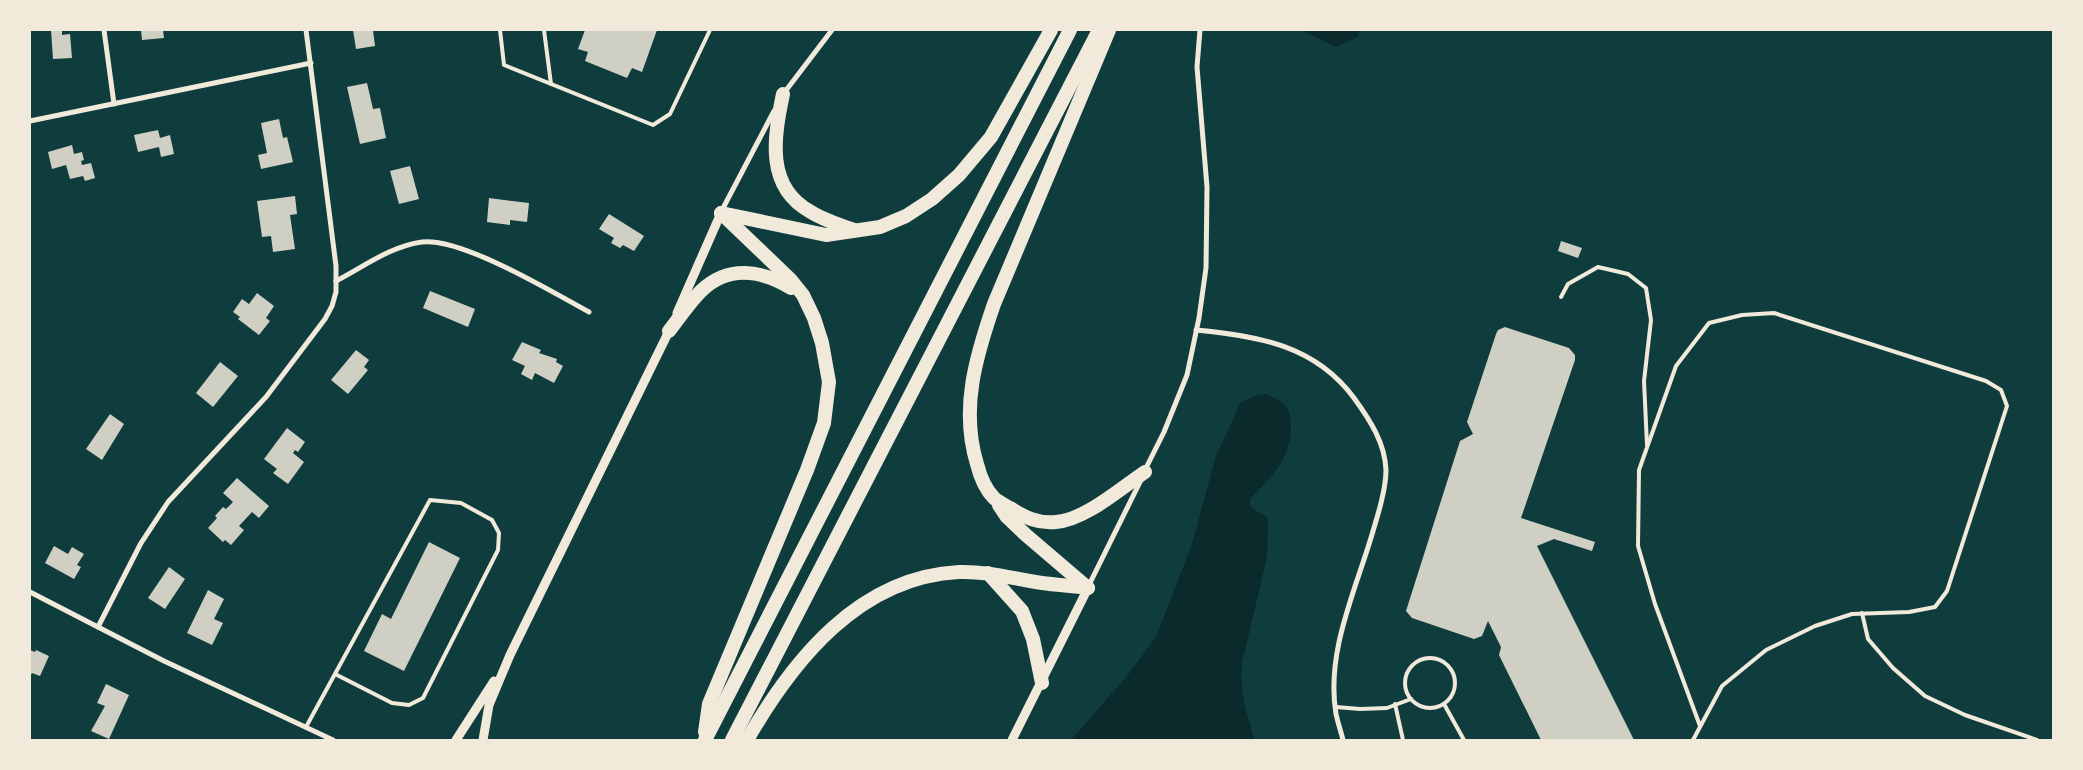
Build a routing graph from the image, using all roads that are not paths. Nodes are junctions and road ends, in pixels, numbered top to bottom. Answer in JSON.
{"nodes":[{"id":1,"x":104,"y":30,"type":"edge"},
{"id":2,"x":306,"y":30,"type":"edge"},
{"id":3,"x":500,"y":30,"type":"edge"},
{"id":4,"x":544,"y":30,"type":"edge"},
{"id":5,"x":710,"y":30,"type":"edge"},
{"id":6,"x":832,"y":30,"type":"edge"},
{"id":7,"x":1051,"y":30,"type":"edge"},
{"id":8,"x":1070,"y":30,"type":"edge"},
{"id":9,"x":1099,"y":30,"type":"edge"},
{"id":10,"x":1109,"y":30,"type":"edge"},
{"id":11,"x":1200,"y":30,"type":"edge"},
{"id":12,"x":311,"y":63,"type":"junction"},
{"id":13,"x":551,"y":84,"type":"junction"},
{"id":14,"x":783,"y":94,"type":"junction"},
{"id":15,"x":114,"y":104,"type":"junction"},
{"id":16,"x":30,"y":121,"type":"edge"},
{"id":17,"x":721,"y":213,"type":"junction"},
{"id":18,"x":854,"y":231,"type":"junction"},
{"id":19,"x":336,"y":281,"type":"junction"},
{"id":20,"x":803,"y":295,"type":"junction"},
{"id":21,"x":1560,"y":297,"type":"dead end"},
{"id":22,"x":589,"y":312,"type":"dead end"},
{"id":23,"x":1196,"y":330,"type":"junction"},
{"id":24,"x":669,"y":331,"type":"junction"},
{"id":25,"x":1647,"y":448,"type":"junction"},
{"id":26,"x":1145,"y":472,"type":"junction"},
{"id":27,"x":993,"y":497,"type":"junction"},
{"id":28,"x":988,"y":573,"type":"junction"},
{"id":29,"x":1088,"y":588,"type":"junction"},
{"id":30,"x":30,"y":592,"type":"edge"},
{"id":31,"x":1862,"y":613,"type":"junction"},
{"id":32,"x":98,"y":626,"type":"junction"},
{"id":33,"x":510,"y":655,"type":"junction"},
{"id":34,"x":335,"y":674,"type":"junction"},
{"id":35,"x":1042,"y":683,"type":"junction"},
{"id":36,"x":1411,"y":699,"type":"junction"},
{"id":37,"x":1395,"y":704,"type":"junction"},
{"id":38,"x":1444,"y":704,"type":"junction"},
{"id":39,"x":1336,"y":707,"type":"junction"},
{"id":40,"x":1700,"y":726,"type":"junction"},
{"id":41,"x":306,"y":727,"type":"junction"},
{"id":42,"x":333,"y":740,"type":"edge"},
{"id":43,"x":456,"y":740,"type":"edge"},
{"id":44,"x":483,"y":740,"type":"edge"},
{"id":45,"x":704,"y":740,"type":"edge"},
{"id":46,"x":732,"y":740,"type":"edge"},
{"id":47,"x":748,"y":740,"type":"edge"},
{"id":48,"x":1012,"y":740,"type":"edge"},
{"id":49,"x":1343,"y":740,"type":"edge"},
{"id":50,"x":1403,"y":740,"type":"edge"},
{"id":51,"x":1464,"y":740,"type":"edge"},
{"id":52,"x":1693,"y":740,"type":"edge"},
{"id":53,"x":2036,"y":740,"type":"edge"}],
"edges":[{"from":1,"to":15,"type":"street"},
{"from":2,"to":12,"type":"street"},
{"from":3,"to":13,"type":"lane"},
{"from":4,"to":13,"type":"lane"},
{"from":5,"to":13,"type":"lane"},
{"from":6,"to":14,"type":"street"},
{"from":7,"to":18,"type":"highway"},
{"from":8,"to":45,"type":"highway"},
{"from":9,"to":46,"type":"highway"},
{"from":10,"to":27,"type":"highway"},
{"from":11,"to":23,"type":"street"},
{"from":12,"to":15,"type":"street"},
{"from":12,"to":19,"type":"street"},
{"from":14,"to":17,"type":"street"},
{"from":14,"to":18,"type":"highway"},
{"from":15,"to":16,"type":"street"},
{"from":17,"to":18,"type":"highway"},
{"from":17,"to":20,"type":"highway"},
{"from":17,"to":24,"type":"street"},
{"from":19,"to":22,"type":"street"},
{"from":19,"to":32,"type":"street"},
{"from":20,"to":24,"type":"highway"},
{"from":20,"to":45,"type":"highway"},
{"from":21,"to":25,"type":"lane"},
{"from":23,"to":26,"type":"street"},
{"from":23,"to":39,"type":"street"},
{"from":24,"to":33,"type":"street"},
{"from":25,"to":31,"type":"lane"},
{"from":25,"to":40,"type":"lane"},
{"from":26,"to":27,"type":"highway"},
{"from":26,"to":29,"type":"street"},
{"from":27,"to":29,"type":"highway"},
{"from":28,"to":29,"type":"highway"},
{"from":28,"to":35,"type":"highway"},
{"from":28,"to":47,"type":"highway"},
{"from":29,"to":35,"type":"street"},
{"from":30,"to":32,"type":"street"},
{"from":31,"to":40,"type":"lane"},
{"from":31,"to":53,"type":"lane"},
{"from":32,"to":41,"type":"street"},
{"from":33,"to":43,"type":"street"},
{"from":33,"to":44,"type":"street"},
{"from":34,"to":34,"type":"lane"},
{"from":34,"to":41,"type":"lane"},
{"from":35,"to":48,"type":"street"},
{"from":36,"to":37,"type":"lane"},
{"from":36,"to":38,"type":"lane"},
{"from":36,"to":38,"type":"lane"},
{"from":37,"to":39,"type":"lane"},
{"from":37,"to":50,"type":"lane"},
{"from":38,"to":51,"type":"lane"},
{"from":39,"to":49,"type":"street"},
{"from":40,"to":52,"type":"lane"},
{"from":41,"to":42,"type":"street"}]}
